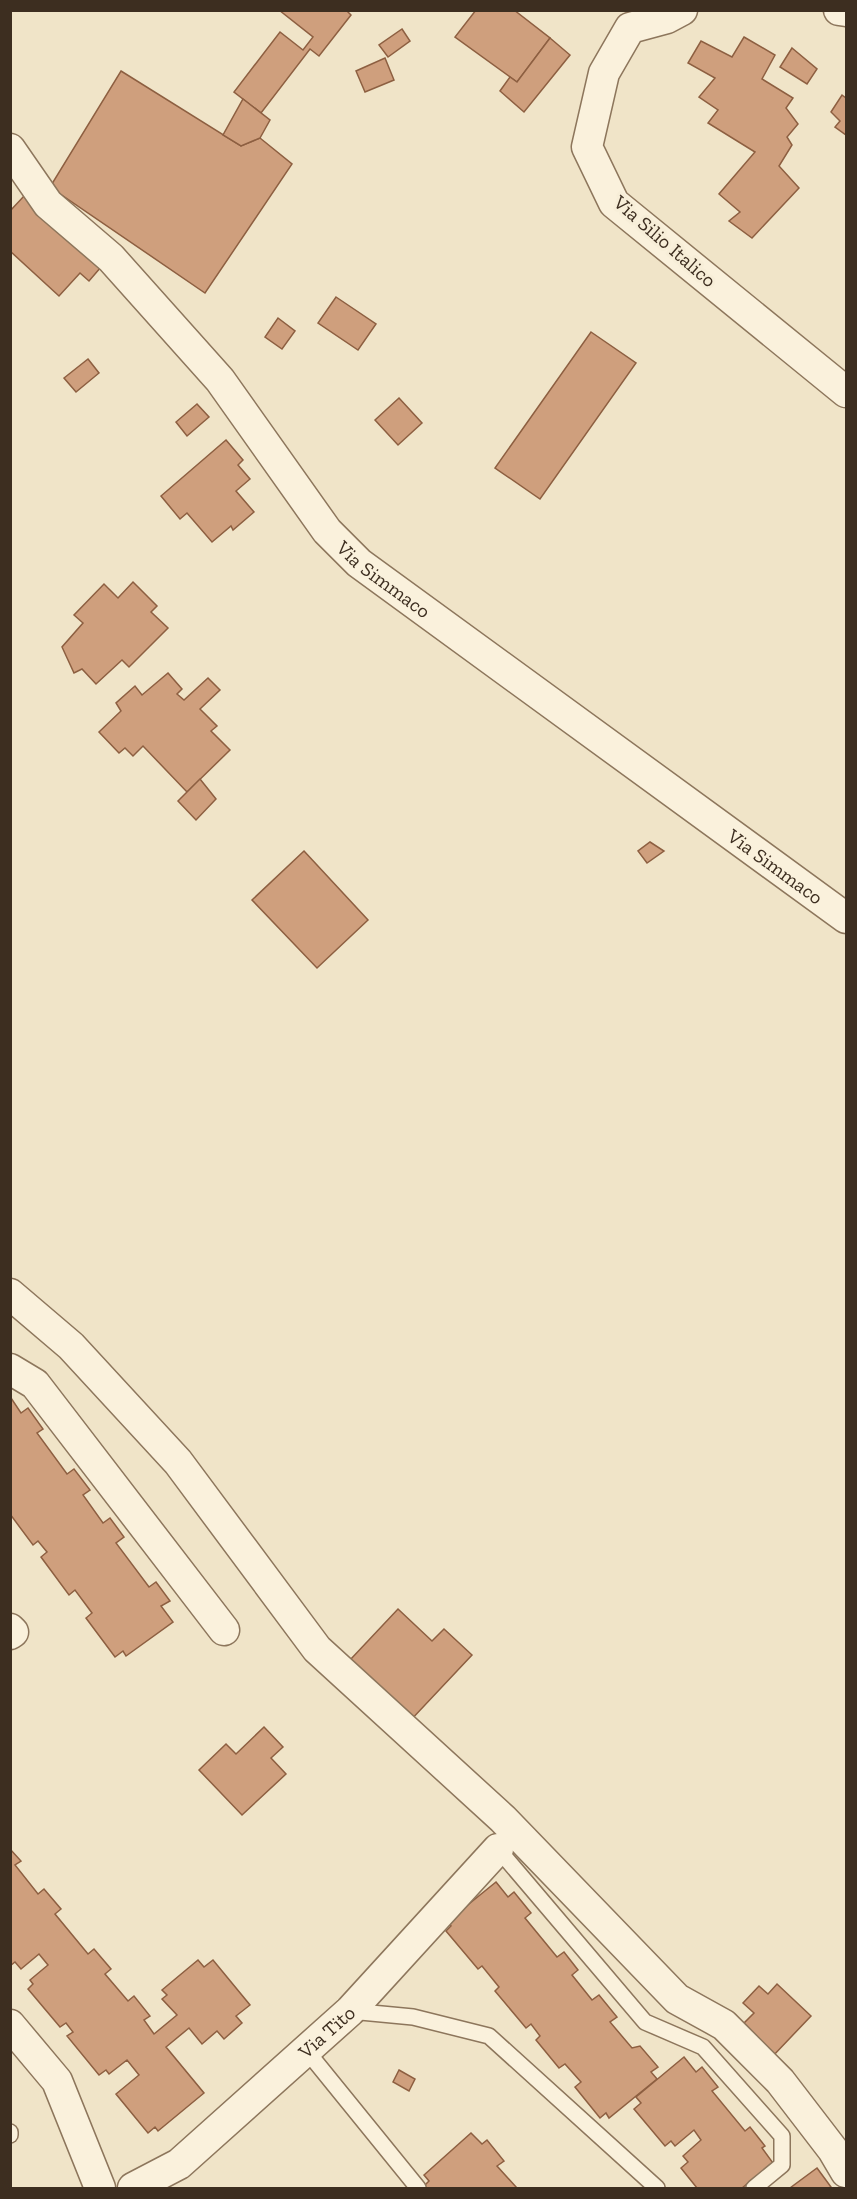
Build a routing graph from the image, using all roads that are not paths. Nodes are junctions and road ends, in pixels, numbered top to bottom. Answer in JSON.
{"nodes":[{"id":1,"x":682,"y":10,"type":"edge"},
{"id":2,"x":839,"y":10,"type":"edge"},
{"id":3,"x":846,"y":11,"type":"edge"},
{"id":4,"x":10,"y":149,"type":"edge"},
{"id":5,"x":846,"y":392,"type":"edge"},
{"id":6,"x":846,"y":918,"type":"edge"},
{"id":7,"x":10,"y":1294,"type":"edge"},
{"id":8,"x":10,"y":1369,"type":"edge"},
{"id":9,"x":10,"y":1629,"type":"edge"},
{"id":10,"x":224,"y":1630,"type":"dead end"},
{"id":11,"x":10,"y":1634,"type":"edge"},
{"id":12,"x":498,"y":1849,"type":"joint"},
{"id":13,"x":350,"y":2011,"type":"junction"},
{"id":14,"x":10,"y":2025,"type":"edge"},
{"id":15,"x":306,"y":2050,"type":"junction"},
{"id":16,"x":846,"y":2172,"type":"edge"},
{"id":17,"x":100,"y":2188,"type":"edge"},
{"id":18,"x":133,"y":2188,"type":"edge"},
{"id":19,"x":418,"y":2188,"type":"edge"},
{"id":20,"x":657,"y":2188,"type":"edge"},
{"id":21,"x":754,"y":2188,"type":"edge"}],
"edges":[{"from":1,"to":5,"type":"street","name":"Via Silio Italico"},
{"from":2,"to":3,"type":"street"},
{"from":4,"to":6,"type":"street","name":"Via Simmaco"},
{"from":7,"to":16,"type":"street"},
{"from":8,"to":10,"type":"street"},
{"from":9,"to":11,"type":"street"},
{"from":12,"to":13,"type":"street","name":"Via Tito"},
{"from":12,"to":21,"type":"lane"},
{"from":13,"to":15,"type":"street","name":"Via Tito"},
{"from":13,"to":20,"type":"lane"},
{"from":14,"to":17,"type":"street"},
{"from":15,"to":18,"type":"street","name":"Via Tito"},
{"from":15,"to":19,"type":"lane"}]}
